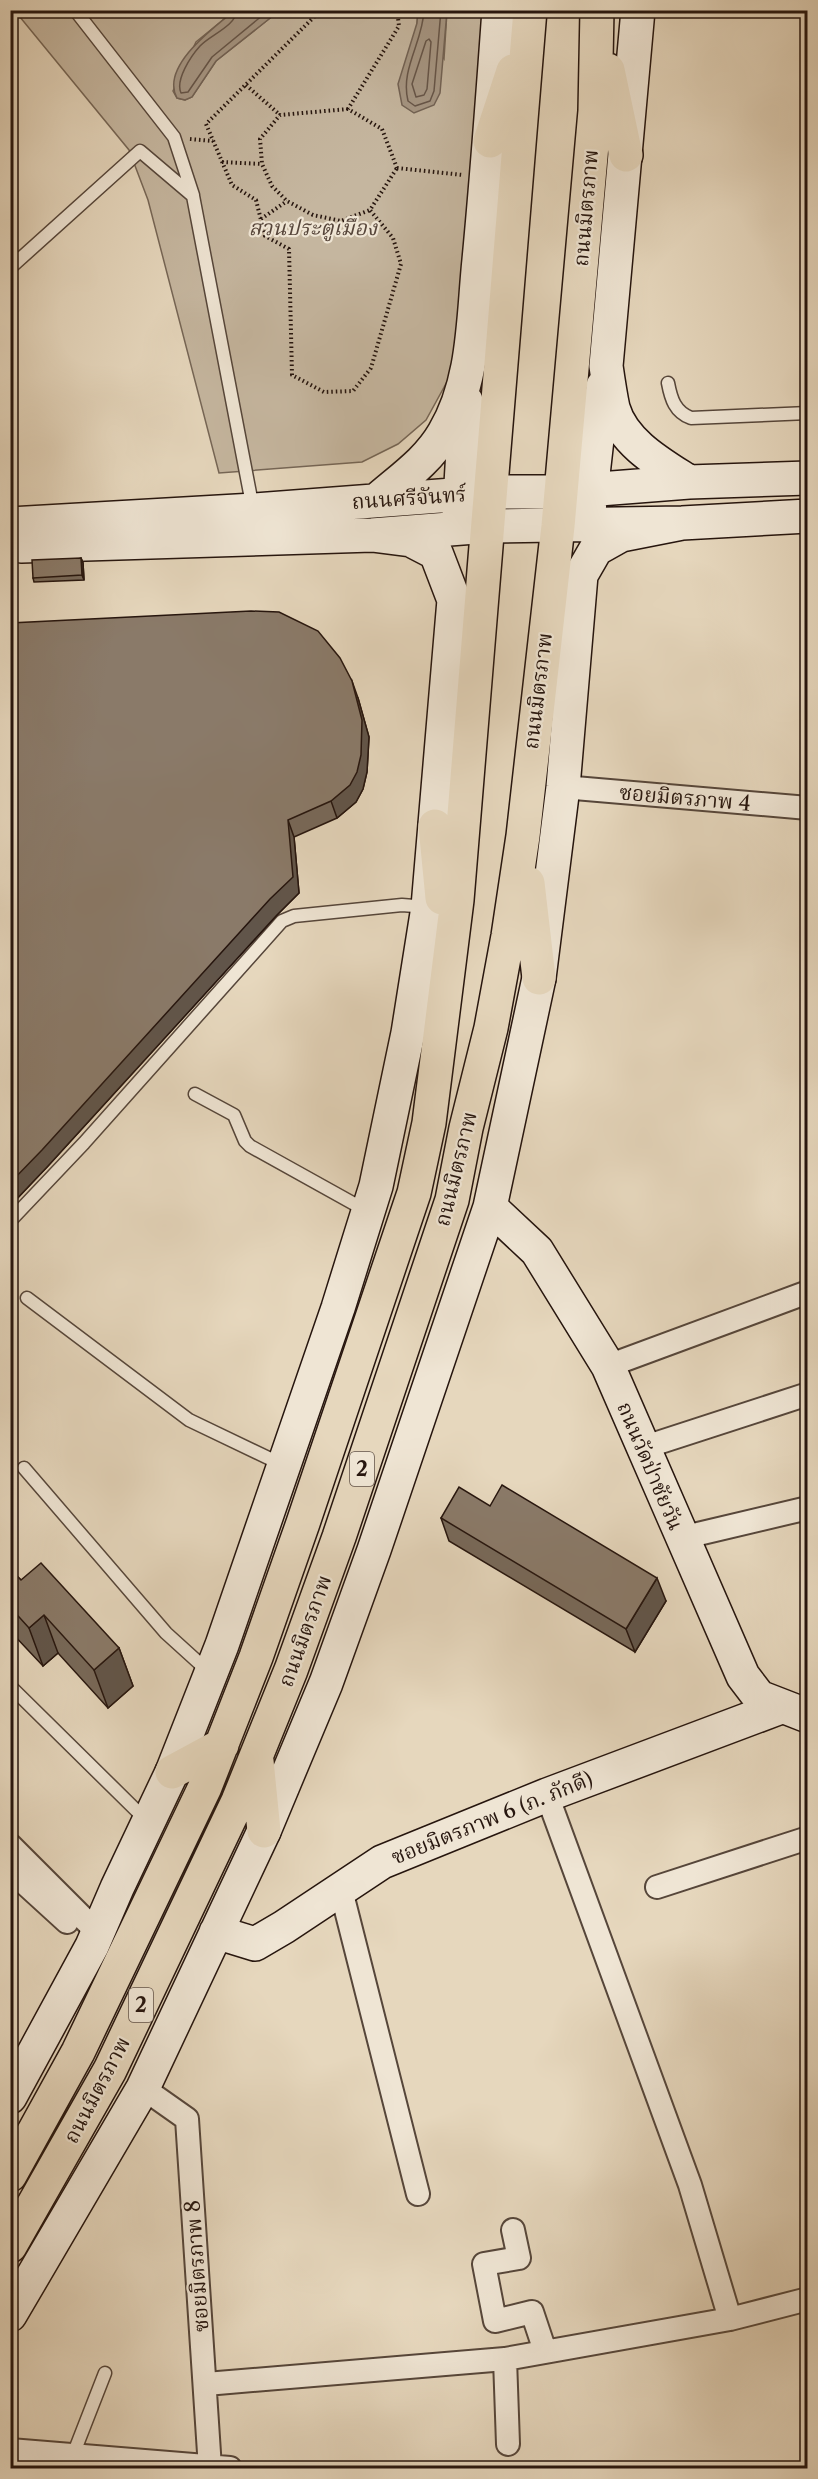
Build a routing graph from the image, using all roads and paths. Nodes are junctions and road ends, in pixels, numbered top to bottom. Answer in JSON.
{"nodes":[{"id":1,"x":75,"y":10,"type":"edge"},
{"id":2,"x":321,"y":10,"type":"edge"},
{"id":3,"x":397,"y":10,"type":"edge"},
{"id":4,"x":498,"y":10,"type":"edge"},
{"id":5,"x":638,"y":10,"type":"edge"},
{"id":6,"x":597,"y":14,"type":"edge"},
{"id":7,"x":530,"y":17,"type":"edge"},
{"id":8,"x":246,"y":85,"type":"junction"},
{"id":9,"x":348,"y":109,"type":"junction"},
{"id":10,"x":280,"y":115,"type":"junction"},
{"id":11,"x":491,"y":126,"type":"junction"},
{"id":12,"x":174,"y":137,"type":"junction"},
{"id":13,"x":213,"y":141,"type":"junction"},
{"id":14,"x":626,"y":155,"type":"junction"},
{"id":15,"x":222,"y":162,"type":"junction"},
{"id":16,"x":262,"y":164,"type":"junction"},
{"id":17,"x":397,"y":168,"type":"junction"},
{"id":18,"x":470,"y":176,"type":"dead end"},
{"id":19,"x":193,"y":196,"type":"junction"},
{"id":20,"x":286,"y":201,"type":"junction"},
{"id":21,"x":370,"y":210,"type":"junction"},
{"id":22,"x":261,"y":219,"type":"junction"},
{"id":23,"x":10,"y":268,"type":"edge"},
{"id":24,"x":606,"y":366,"type":"junction"},
{"id":25,"x":467,"y":379,"type":"junction"},
{"id":26,"x":668,"y":383,"type":"dead end"},
{"id":27,"x":807,"y":413,"type":"edge"},
{"id":28,"x":807,"y":478,"type":"edge"},
{"id":29,"x":689,"y":482,"type":"junction"},
{"id":30,"x":576,"y":491,"type":"junction"},
{"id":31,"x":476,"y":493,"type":"junction"},
{"id":32,"x":377,"y":500,"type":"junction"},
{"id":33,"x":254,"y":510,"type":"junction"},
{"id":34,"x":807,"y":516,"type":"edge"},
{"id":35,"x":682,"y":523,"type":"junction"},
{"id":36,"x":10,"y":524,"type":"edge"},
{"id":37,"x":572,"y":526,"type":"junction"},
{"id":38,"x":473,"y":527,"type":"junction"},
{"id":39,"x":372,"y":535,"type":"junction"},
{"id":40,"x":10,"y":546,"type":"edge"},
{"id":41,"x":580,"y":575,"type":"junction"},
{"id":42,"x":454,"y":600,"type":"junction"},
{"id":43,"x":563,"y":787,"type":"junction"},
{"id":44,"x":807,"y":808,"type":"edge"},
{"id":45,"x":435,"y":826,"type":"junction"},
{"id":46,"x":523,"y":836,"type":"junction"},
{"id":47,"x":428,"y":907,"type":"junction"},
{"id":48,"x":449,"y":962,"type":"junction"},
{"id":49,"x":539,"y":978,"type":"junction"},
{"id":50,"x":195,"y":1094,"type":"dead end"},
{"id":51,"x":490,"y":1207,"type":"junction"},
{"id":52,"x":368,"y":1211,"type":"junction"},
{"id":53,"x":10,"y":1221,"type":"edge"},
{"id":54,"x":807,"y":1292,"type":"edge"},
{"id":55,"x":27,"y":1298,"type":"dead end"},
{"id":56,"x":608,"y":1366,"type":"junction"},
{"id":57,"x":807,"y":1394,"type":"edge"},
{"id":58,"x":642,"y":1448,"type":"junction"},
{"id":59,"x":284,"y":1465,"type":"junction"},
{"id":60,"x":24,"y":1468,"type":"dead end"},
{"id":61,"x":807,"y":1508,"type":"edge"},
{"id":62,"x":681,"y":1539,"type":"junction"},
{"id":63,"x":210,"y":1673,"type":"junction"},
{"id":64,"x":10,"y":1686,"type":"edge"},
{"id":65,"x":794,"y":1711,"type":"edge"},
{"id":66,"x":222,"y":1745,"type":"junction"},
{"id":67,"x":256,"y":1756,"type":"junction"},
{"id":68,"x":172,"y":1772,"type":"junction"},
{"id":69,"x":547,"y":1796,"type":"junction"},
{"id":70,"x":148,"y":1822,"type":"junction"},
{"id":71,"x":264,"y":1831,"type":"junction"},
{"id":72,"x":807,"y":1838,"type":"edge"},
{"id":73,"x":10,"y":1845,"type":"edge"},
{"id":74,"x":10,"y":1870,"type":"edge"},
{"id":75,"x":657,"y":1887,"type":"dead end"},
{"id":76,"x":341,"y":1890,"type":"junction"},
{"id":77,"x":216,"y":1932,"type":"junction"},
{"id":78,"x":95,"y":1939,"type":"junction"},
{"id":79,"x":20,"y":2063,"type":"edge"},
{"id":80,"x":143,"y":2088,"type":"junction"},
{"id":81,"x":10,"y":2097,"type":"edge"},
{"id":82,"x":10,"y":2175,"type":"edge"},
{"id":83,"x":418,"y":2194,"type":"dead end"},
{"id":84,"x":513,"y":2230,"type":"dead end"},
{"id":85,"x":10,"y":2246,"type":"edge"},
{"id":86,"x":807,"y":2300,"type":"edge"},
{"id":87,"x":10,"y":2315,"type":"edge"},
{"id":88,"x":730,"y":2319,"type":"junction"},
{"id":89,"x":545,"y":2351,"type":"junction"},
{"id":90,"x":505,"y":2359,"type":"junction"},
{"id":91,"x":105,"y":2373,"type":"dead end"},
{"id":92,"x":206,"y":2384,"type":"junction"},
{"id":93,"x":508,"y":2444,"type":"dead end"},
{"id":94,"x":10,"y":2450,"type":"edge"},
{"id":95,"x":73,"y":2456,"type":"junction"},
{"id":96,"x":149,"y":2465,"type":"edge"},
{"id":97,"x":216,"y":2468,"type":"edge"}],
"edges":[{"from":1,"to":12,"type":"lane"},
{"from":2,"to":8,"type":"path"},
{"from":3,"to":9,"type":"path"},
{"from":4,"to":11,"type":"main road"},
{"from":5,"to":14,"type":"main road","name":"ถนนมิตรภาพ"},
{"from":6,"to":14,"type":"main road"},
{"from":6,"to":30,"type":"main road","name":"ถนนมิตรภาพ"},
{"from":7,"to":11,"type":"main road"},
{"from":7,"to":31,"type":"main road","name":"ถนนมิตรภาพ"},
{"from":8,"to":10,"type":"path"},
{"from":8,"to":13,"type":"path"},
{"from":9,"to":10,"type":"path"},
{"from":9,"to":17,"type":"path"},
{"from":10,"to":16,"type":"path"},
{"from":11,"to":25,"type":"main road"},
{"from":12,"to":13,"type":"path"},
{"from":12,"to":19,"type":"lane"},
{"from":13,"to":15,"type":"path"},
{"from":14,"to":24,"type":"main road","name":"ถนนมิตรภาพ"},
{"from":15,"to":16,"type":"path"},
{"from":15,"to":22,"type":"path"},
{"from":16,"to":20,"type":"path"},
{"from":17,"to":18,"type":"path"},
{"from":17,"to":21,"type":"path"},
{"from":19,"to":23,"type":"lane"},
{"from":19,"to":33,"type":"lane"},
{"from":20,"to":21,"type":"path"},
{"from":20,"to":22,"type":"path"},
{"from":21,"to":22,"type":"path"},
{"from":24,"to":29,"type":"main road"},
{"from":24,"to":30,"type":"main road"},
{"from":25,"to":31,"type":"main road"},
{"from":25,"to":32,"type":"main road"},
{"from":26,"to":27,"type":"lane"},
{"from":28,"to":29,"type":"main road","name":"ถนนศรีจันทร์"},
{"from":29,"to":30,"type":"main road","name":"ถนนศรีจันทร์"},
{"from":30,"to":31,"type":"main road","name":"ถนนศรีจันทร์"},
{"from":30,"to":37,"type":"main road","name":"ถนนมิตรภาพ"},
{"from":31,"to":32,"type":"main road","name":"ถนนศรีจันทร์"},
{"from":31,"to":38,"type":"main road","name":"ถนนมิตรภาพ"},
{"from":32,"to":33,"type":"main road","name":"ถนนศรีจันทร์"},
{"from":33,"to":36,"type":"main road","name":"ถนนศรีจันทร์"},
{"from":34,"to":35,"type":"main road","name":"ถนนศรีจันทร์"},
{"from":35,"to":37,"type":"main road","name":"ถนนศรีจันทร์"},
{"from":35,"to":41,"type":"main road"},
{"from":37,"to":38,"type":"main road","name":"ถนนศรีจันทร์"},
{"from":37,"to":41,"type":"main road","name":"ถนนมิตรภาพ"},
{"from":37,"to":46,"type":"main road","name":"ถนนมิตรภาพ"},
{"from":38,"to":39,"type":"main road","name":"ถนนศรีจันทร์"},
{"from":38,"to":42,"type":"main road"},
{"from":38,"to":48,"type":"main road","name":"ถนนมิตรภาพ"},
{"from":39,"to":40,"type":"main road","name":"ถนนศรีจันทร์"},
{"from":39,"to":42,"type":"main road"},
{"from":41,"to":43,"type":"main road","name":"ถนนมิตรภาพ"},
{"from":42,"to":45,"type":"main road"},
{"from":43,"to":44,"type":"street","name":"ซอยมิตรภาพ 4"},
{"from":43,"to":49,"type":"main road","name":"ถนนมิตรภาพ"},
{"from":45,"to":47,"type":"main road"},
{"from":45,"to":48,"type":"main road"},
{"from":46,"to":49,"type":"main road"},
{"from":46,"to":67,"type":"main road","name":"ถนนมิตรภาพ","number":"2"},
{"from":47,"to":52,"type":"main road"},
{"from":47,"to":53,"type":"lane"},
{"from":48,"to":66,"type":"main road","name":"ถนนมิตรภาพ","number":"2"},
{"from":49,"to":51,"type":"main road","name":"ถนนมิตรภาพ"},
{"from":50,"to":52,"type":"lane"},
{"from":51,"to":56,"type":"main road","name":"ถนนวัดป่าชัยวัน"},
{"from":51,"to":71,"type":"main road","name":"ถนนมิตรภาพ","number":"2"},
{"from":52,"to":59,"type":"main road"},
{"from":54,"to":56,"type":"street"},
{"from":55,"to":59,"type":"lane"},
{"from":56,"to":58,"type":"main road","name":"ถนนวัดป่าชัยวัน"},
{"from":57,"to":58,"type":"street"},
{"from":58,"to":62,"type":"main road","name":"ถนนวัดป่าชัยวัน"},
{"from":59,"to":63,"type":"main road"},
{"from":60,"to":63,"type":"lane"},
{"from":61,"to":62,"type":"street"},
{"from":62,"to":65,"type":"main road","name":"ถนนวัดป่าชัยวัน"},
{"from":63,"to":68,"type":"main road"},
{"from":64,"to":70,"type":"lane"},
{"from":65,"to":69,"type":"main road","name":"ซอยมิตรภาพ 6 (ภ. ภักดี)"},
{"from":66,"to":68,"type":"main road"},
{"from":66,"to":82,"type":"main road","name":"ถนนมิตรภาพ","number":"2"},
{"from":67,"to":71,"type":"main road"},
{"from":67,"to":85,"type":"main road","name":"ถนนมิตรภาพ","number":"2"},
{"from":68,"to":70,"type":"main road"},
{"from":69,"to":76,"type":"main road","name":"ซอยมิตรภาพ 6 (ภ. ภักดี)"},
{"from":69,"to":88,"type":"street"},
{"from":70,"to":78,"type":"main road"},
{"from":71,"to":77,"type":"main road","name":"ถนนมิตรภาพ","number":"2"},
{"from":72,"to":75,"type":"street"},
{"from":73,"to":78,"type":"street"},
{"from":74,"to":78,"type":"street"},
{"from":76,"to":77,"type":"main road","name":"ซอยมิตรภาพ 6 (ภ. ภักดี)"},
{"from":76,"to":83,"type":"street"},
{"from":77,"to":80,"type":"main road","name":"ถนนมิตรภาพ","number":"2"},
{"from":78,"to":79,"type":"main road"},
{"from":79,"to":81,"type":"main road"},
{"from":80,"to":87,"type":"main road","name":"ถนนมิตรภาพ","number":"2"},
{"from":80,"to":92,"type":"street","name":"ซอยมิตรภาพ 8"},
{"from":84,"to":89,"type":"street"},
{"from":86,"to":88,"type":"street"},
{"from":88,"to":89,"type":"street"},
{"from":89,"to":90,"type":"street"},
{"from":90,"to":92,"type":"street"},
{"from":90,"to":93,"type":"street"},
{"from":91,"to":95,"type":"lane"},
{"from":92,"to":97,"type":"street","name":"ซอยมิตรภาพ 8"},
{"from":94,"to":95,"type":"street"},
{"from":95,"to":96,"type":"street"},
{"from":96,"to":97,"type":"street"}]}
